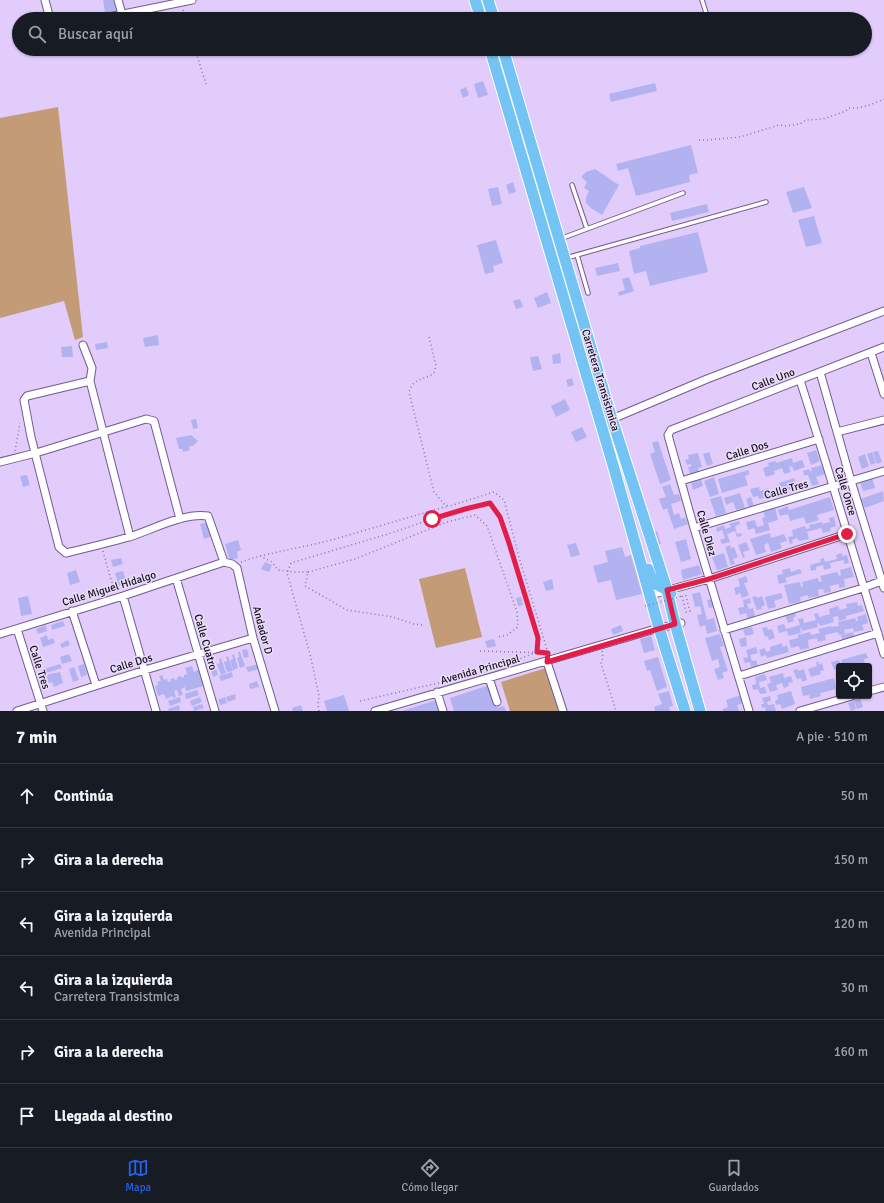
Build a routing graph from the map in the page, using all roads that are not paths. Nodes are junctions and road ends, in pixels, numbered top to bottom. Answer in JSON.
{"nodes":[{"id":1,"x":45,"y":0,"type":"edge"},
{"id":2,"x":118,"y":0,"type":"edge"},
{"id":3,"x":190,"y":0,"type":"edge"},
{"id":4,"x":475,"y":0,"type":"edge"},
{"id":5,"x":488,"y":0,"type":"edge"},
{"id":6,"x":702,"y":0,"type":"edge"},
{"id":7,"x":48,"y":12,"type":"edge"},
{"id":8,"x":121,"y":12,"type":"edge"},
{"id":9,"x":132,"y":12,"type":"edge"},
{"id":10,"x":478,"y":12,"type":"edge"},
{"id":11,"x":492,"y":12,"type":"edge"},
{"id":12,"x":706,"y":12,"type":"edge"},
{"id":13,"x":492,"y":56,"type":"edge"},
{"id":14,"x":505,"y":56,"type":"edge"},
{"id":15,"x":572,"y":185,"type":"dead end"},
{"id":16,"x":683,"y":194,"type":"dead end"},
{"id":17,"x":766,"y":202,"type":"dead end"},
{"id":18,"x":587,"y":230,"type":"junction"},
{"id":19,"x":560,"y":239,"type":"junction"},
{"id":20,"x":577,"y":255,"type":"junction"},
{"id":21,"x":564,"y":258,"type":"junction"},
{"id":22,"x":588,"y":293,"type":"dead end"},
{"id":23,"x":884,"y":311,"type":"edge"},
{"id":24,"x":83,"y":345,"type":"dead end"},
{"id":25,"x":884,"y":348,"type":"edge"},
{"id":26,"x":871,"y":353,"type":"junction"},
{"id":27,"x":820,"y":372,"type":"junction"},
{"id":28,"x":800,"y":380,"type":"junction"},
{"id":29,"x":90,"y":381,"type":"junction"},
{"id":30,"x":884,"y":394,"type":"edge"},
{"id":31,"x":612,"y":419,"type":"junction"},
{"id":32,"x":884,"y":420,"type":"edge"},
{"id":33,"x":670,"y":430,"type":"joint"},
{"id":34,"x":104,"y":432,"type":"junction"},
{"id":35,"x":837,"y":432,"type":"junction"},
{"id":36,"x":819,"y":439,"type":"junction"},
{"id":37,"x":36,"y":453,"type":"junction"},
{"id":38,"x":0,"y":462,"type":"edge"},
{"id":39,"x":884,"y":471,"type":"edge"},
{"id":40,"x":681,"y":481,"type":"junction"},
{"id":41,"x":851,"y":481,"type":"junction"},
{"id":42,"x":834,"y":487,"type":"junction"},
{"id":43,"x":180,"y":519,"type":"junction"},
{"id":44,"x":629,"y":523,"type":"junction"},
{"id":45,"x":694,"y":528,"type":"junction"},
{"id":46,"x":847,"y":534,"type":"junction"},
{"id":47,"x":130,"y":537,"type":"junction"},
{"id":48,"x":224,"y":562,"type":"junction"},
{"id":49,"x":176,"y":578,"type":"junction"},
{"id":50,"x":709,"y":579,"type":"junction"},
{"id":51,"x":883,"y":583,"type":"edge"},
{"id":52,"x":863,"y":588,"type":"junction"},
{"id":53,"x":667,"y":590,"type":"junction"},
{"id":54,"x":650,"y":595,"type":"junction"},
{"id":55,"x":123,"y":596,"type":"junction"},
{"id":56,"x":72,"y":611,"type":"junction"},
{"id":57,"x":678,"y":623,"type":"junction"},
{"id":58,"x":659,"y":628,"type":"junction"},
{"id":59,"x":17,"y":629,"type":"junction"},
{"id":60,"x":724,"y":630,"type":"junction"},
{"id":61,"x":878,"y":633,"type":"junction"},
{"id":62,"x":0,"y":634,"type":"edge"},
{"id":63,"x":253,"y":638,"type":"junction"},
{"id":64,"x":198,"y":654,"type":"junction"},
{"id":65,"x":884,"y":654,"type":"edge"},
{"id":66,"x":547,"y":662,"type":"junction"},
{"id":67,"x":145,"y":670,"type":"junction"},
{"id":68,"x":738,"y":676,"type":"junction"},
{"id":69,"x":489,"y":678,"type":"junction"},
{"id":70,"x":96,"y":685,"type":"junction"},
{"id":71,"x":884,"y":687,"type":"edge"},
{"id":72,"x":872,"y":690,"type":"edge"},
{"id":73,"x":437,"y":692,"type":"junction"},
{"id":74,"x":696,"y":695,"type":"junction"},
{"id":75,"x":842,"y":699,"type":"edge"},
{"id":76,"x":497,"y":702,"type":"dead end"},
{"id":77,"x":41,"y":707,"type":"edge"},
{"id":78,"x":390,"y":709,"type":"edge"},
{"id":79,"x":17,"y":711,"type":"edge"},
{"id":80,"x":156,"y":711,"type":"edge"},
{"id":81,"x":215,"y":711,"type":"edge"},
{"id":82,"x":275,"y":711,"type":"edge"},
{"id":83,"x":375,"y":711,"type":"edge"},
{"id":84,"x":443,"y":711,"type":"edge"},
{"id":85,"x":563,"y":711,"type":"edge"},
{"id":86,"x":685,"y":711,"type":"edge"},
{"id":87,"x":700,"y":711,"type":"edge"},
{"id":88,"x":749,"y":711,"type":"edge"},
{"id":89,"x":800,"y":711,"type":"edge"}],
"edges":[{"from":1,"to":7,"type":"street"},
{"from":2,"to":8,"type":"street"},
{"from":3,"to":9,"type":"street"},
{"from":4,"to":10,"type":"main road"},
{"from":5,"to":11,"type":"main road"},
{"from":6,"to":12,"type":"lane"},
{"from":13,"to":44,"type":"main road","name":"Carretera Transistmica"},
{"from":14,"to":19,"type":"main road","name":"Carretera Transistmica"},
{"from":15,"to":18,"type":"lane"},
{"from":16,"to":18,"type":"lane"},
{"from":17,"to":20,"type":"lane"},
{"from":18,"to":19,"type":"lane"},
{"from":19,"to":21,"type":"main road","name":"Carretera Transistmica"},
{"from":20,"to":21,"type":"lane"},
{"from":20,"to":22,"type":"lane"},
{"from":21,"to":31,"type":"main road","name":"Carretera Transistmica"},
{"from":23,"to":31,"type":"street"},
{"from":24,"to":29,"type":"street"},
{"from":25,"to":26,"type":"street","name":"Calle Uno"},
{"from":26,"to":27,"type":"street","name":"Calle Uno"},
{"from":26,"to":30,"type":"street"},
{"from":27,"to":28,"type":"street","name":"Calle Uno"},
{"from":27,"to":35,"type":"street","name":"Calle Once"},
{"from":28,"to":33,"type":"street","name":"Calle Uno"},
{"from":28,"to":36,"type":"street","name":"Calle Once"},
{"from":29,"to":34,"type":"street"},
{"from":29,"to":37,"type":"street"},
{"from":31,"to":53,"type":"main road","name":"Carretera Transistmica"},
{"from":32,"to":35,"type":"street"},
{"from":33,"to":40,"type":"street","name":"Calle Diez"},
{"from":34,"to":37,"type":"street"},
{"from":34,"to":43,"type":"street"},
{"from":34,"to":47,"type":"street"},
{"from":35,"to":41,"type":"street","name":"Calle Once"},
{"from":36,"to":40,"type":"street","name":"Calle Dos"},
{"from":36,"to":42,"type":"street","name":"Calle Once"},
{"from":37,"to":38,"type":"street"},
{"from":37,"to":47,"type":"street"},
{"from":39,"to":41,"type":"street","name":"Calle Tres"},
{"from":40,"to":45,"type":"street","name":"Calle Diez"},
{"from":41,"to":42,"type":"street","name":"Calle Tres"},
{"from":41,"to":51,"type":"street","name":"Calle Once"},
{"from":42,"to":45,"type":"street","name":"Calle Tres"},
{"from":42,"to":46,"type":"street","name":"Calle Once"},
{"from":43,"to":47,"type":"street"},
{"from":43,"to":48,"type":"street"},
{"from":44,"to":53,"type":"main road"},
{"from":44,"to":54,"type":"main road","name":"Carretera Transistmica"},
{"from":45,"to":50,"type":"street","name":"Calle Diez"},
{"from":46,"to":50,"type":"street"},
{"from":46,"to":52,"type":"street","name":"Calle Once"},
{"from":48,"to":49,"type":"street","name":"Calle Miguel Hidalgo"},
{"from":48,"to":63,"type":"street","name":"Andador D"},
{"from":49,"to":55,"type":"street","name":"Calle Miguel Hidalgo"},
{"from":49,"to":64,"type":"street","name":"Calle Cuatro"},
{"from":50,"to":53,"type":"street"},
{"from":50,"to":60,"type":"street","name":"Calle Diez"},
{"from":51,"to":52,"type":"street"},
{"from":52,"to":60,"type":"street"},
{"from":52,"to":61,"type":"street","name":"Calle Once"},
{"from":53,"to":54,"type":"street"},
{"from":53,"to":57,"type":"main road"},
{"from":54,"to":58,"type":"main road","name":"Carretera Transistmica"},
{"from":55,"to":56,"type":"street","name":"Calle Miguel Hidalgo"},
{"from":55,"to":67,"type":"street"},
{"from":56,"to":59,"type":"street","name":"Calle Miguel Hidalgo"},
{"from":56,"to":70,"type":"street"},
{"from":57,"to":58,"type":"street","name":"Avenida Principal"},
{"from":57,"to":74,"type":"main road"},
{"from":58,"to":66,"type":"street","name":"Avenida Principal"},
{"from":58,"to":74,"type":"main road"},
{"from":58,"to":86,"type":"main road","name":"Carretera Transistmica"},
{"from":59,"to":62,"type":"street","name":"Calle Miguel Hidalgo"},
{"from":59,"to":77,"type":"street","name":"Calle Tres"},
{"from":60,"to":68,"type":"street","name":"Calle Diez"},
{"from":61,"to":65,"type":"street","name":"Calle Once"},
{"from":61,"to":68,"type":"street"},
{"from":63,"to":64,"type":"street","name":"Calle Dos"},
{"from":63,"to":82,"type":"street","name":"Andador D"},
{"from":64,"to":67,"type":"street","name":"Calle Dos"},
{"from":64,"to":81,"type":"street","name":"Calle Cuatro"},
{"from":66,"to":69,"type":"street","name":"Avenida Principal"},
{"from":66,"to":85,"type":"street"},
{"from":67,"to":70,"type":"street","name":"Calle Dos"},
{"from":67,"to":80,"type":"street"},
{"from":68,"to":88,"type":"street","name":"Calle Diez"},
{"from":69,"to":73,"type":"street","name":"Avenida Principal"},
{"from":69,"to":76,"type":"street"},
{"from":70,"to":77,"type":"street","name":"Calle Dos"},
{"from":71,"to":72,"type":"street"},
{"from":73,"to":78,"type":"street","name":"Avenida Principal"},
{"from":73,"to":84,"type":"street"},
{"from":74,"to":87,"type":"main road"},
{"from":75,"to":89,"type":"street"},
{"from":77,"to":79,"type":"street","name":"Calle Dos"},
{"from":78,"to":83,"type":"street","name":"Avenida Principal"}]}
